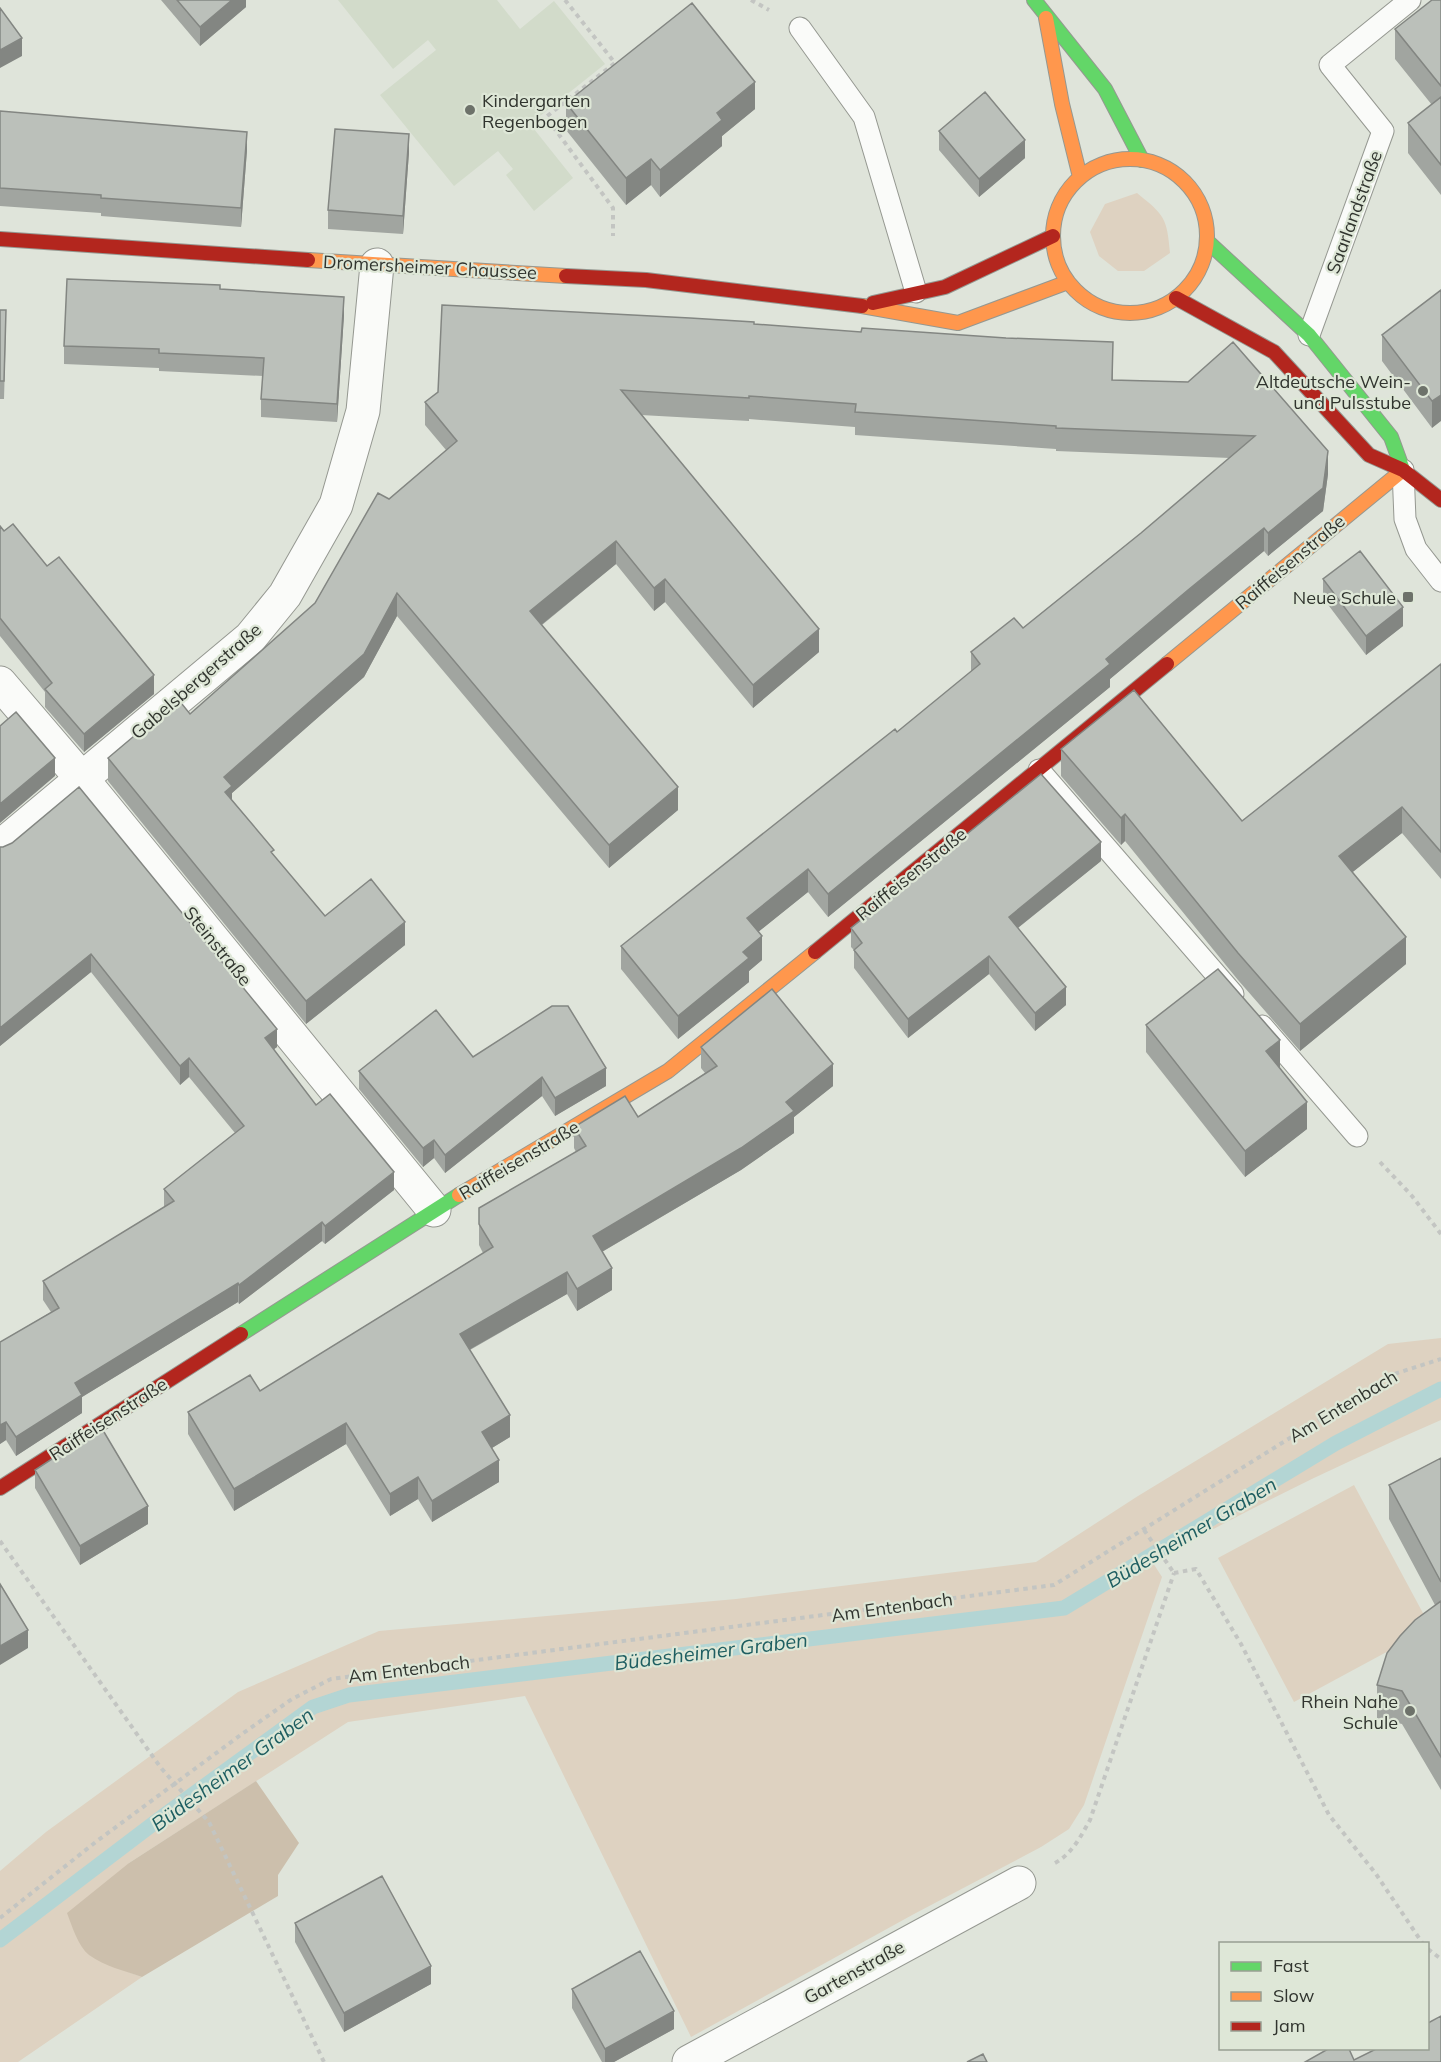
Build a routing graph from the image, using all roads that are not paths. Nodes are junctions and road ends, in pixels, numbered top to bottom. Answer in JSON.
{"nodes":[{"id":1,"x":1035,"y":0,"type":"edge"},
{"id":2,"x":1410,"y":0,"type":"edge"},
{"id":3,"x":1045,"y":13,"type":"junction"},
{"id":4,"x":800,"y":28,"type":"dead end"},
{"id":5,"x":1142,"y":160,"type":"junction"},
{"id":6,"x":1080,"y":177,"type":"junction"},
{"id":7,"x":1053,"y":236,"type":"junction"},
{"id":8,"x":0,"y":239,"type":"edge"},
{"id":9,"x":1208,"y":242,"type":"junction"},
{"id":10,"x":377,"y":265,"type":"junction"},
{"id":11,"x":1068,"y":282,"type":"junction"},
{"id":12,"x":916,"y":292,"type":"junction"},
{"id":13,"x":1176,"y":298,"type":"junction"},
{"id":14,"x":860,"y":306,"type":"junction"},
{"id":15,"x":1309,"y":335,"type":"junction"},
{"id":16,"x":1403,"y":470,"type":"junction"},
{"id":17,"x":1441,"y":500,"type":"edge"},
{"id":18,"x":1441,"y":581,"type":"edge"},
{"id":19,"x":0,"y":683,"type":"edge"},
{"id":20,"x":1039,"y":770,"type":"junction"},
{"id":21,"x":82,"y":779,"type":"junction"},
{"id":22,"x":0,"y":847,"type":"edge"},
{"id":23,"x":1357,"y":1136,"type":"road end"},
{"id":24,"x":434,"y":1210,"type":"junction"},
{"id":25,"x":0,"y":1488,"type":"edge"},
{"id":26,"x":1018,"y":1883,"type":"road end"},
{"id":27,"x":689,"y":2062,"type":"edge"}],
"edges":[{"from":1,"to":3,"type":"street"},
{"from":2,"to":15,"type":"lane","name":"Saarlandstraße"},
{"from":3,"to":5,"type":"street"},
{"from":3,"to":6,"type":"street"},
{"from":4,"to":12,"type":"lane"},
{"from":5,"to":6,"type":"street"},
{"from":5,"to":9,"type":"street"},
{"from":6,"to":7,"type":"street"},
{"from":7,"to":11,"type":"street"},
{"from":7,"to":12,"type":"street","name":"Dromersheimer Chaussee"},
{"from":8,"to":10,"type":"street","name":"Dromersheimer Chaussee"},
{"from":9,"to":13,"type":"street"},
{"from":9,"to":15,"type":"street"},
{"from":10,"to":14,"type":"street","name":"Dromersheimer Chaussee"},
{"from":10,"to":21,"type":"street","name":"Gabelsbergerstraße"},
{"from":11,"to":13,"type":"street"},
{"from":11,"to":14,"type":"street","name":"Dromersheimer Chaussee"},
{"from":12,"to":14,"type":"street","name":"Dromersheimer Chaussee"},
{"from":13,"to":16,"type":"street"},
{"from":15,"to":16,"type":"street"},
{"from":16,"to":17,"type":"street"},
{"from":16,"to":18,"type":"lane"},
{"from":16,"to":20,"type":"street","name":"Raiffeisenstraße"},
{"from":19,"to":21,"type":"street","name":"Steinstraße"},
{"from":20,"to":23,"type":"lane"},
{"from":20,"to":24,"type":"street","name":"Raiffeisenstraße"},
{"from":21,"to":22,"type":"street","name":"Gabelsbergerstraße"},
{"from":21,"to":24,"type":"street","name":"Steinstraße"},
{"from":24,"to":25,"type":"street","name":"Raiffeisenstraße"},
{"from":26,"to":27,"type":"street","name":"Gartenstraße"}]}
